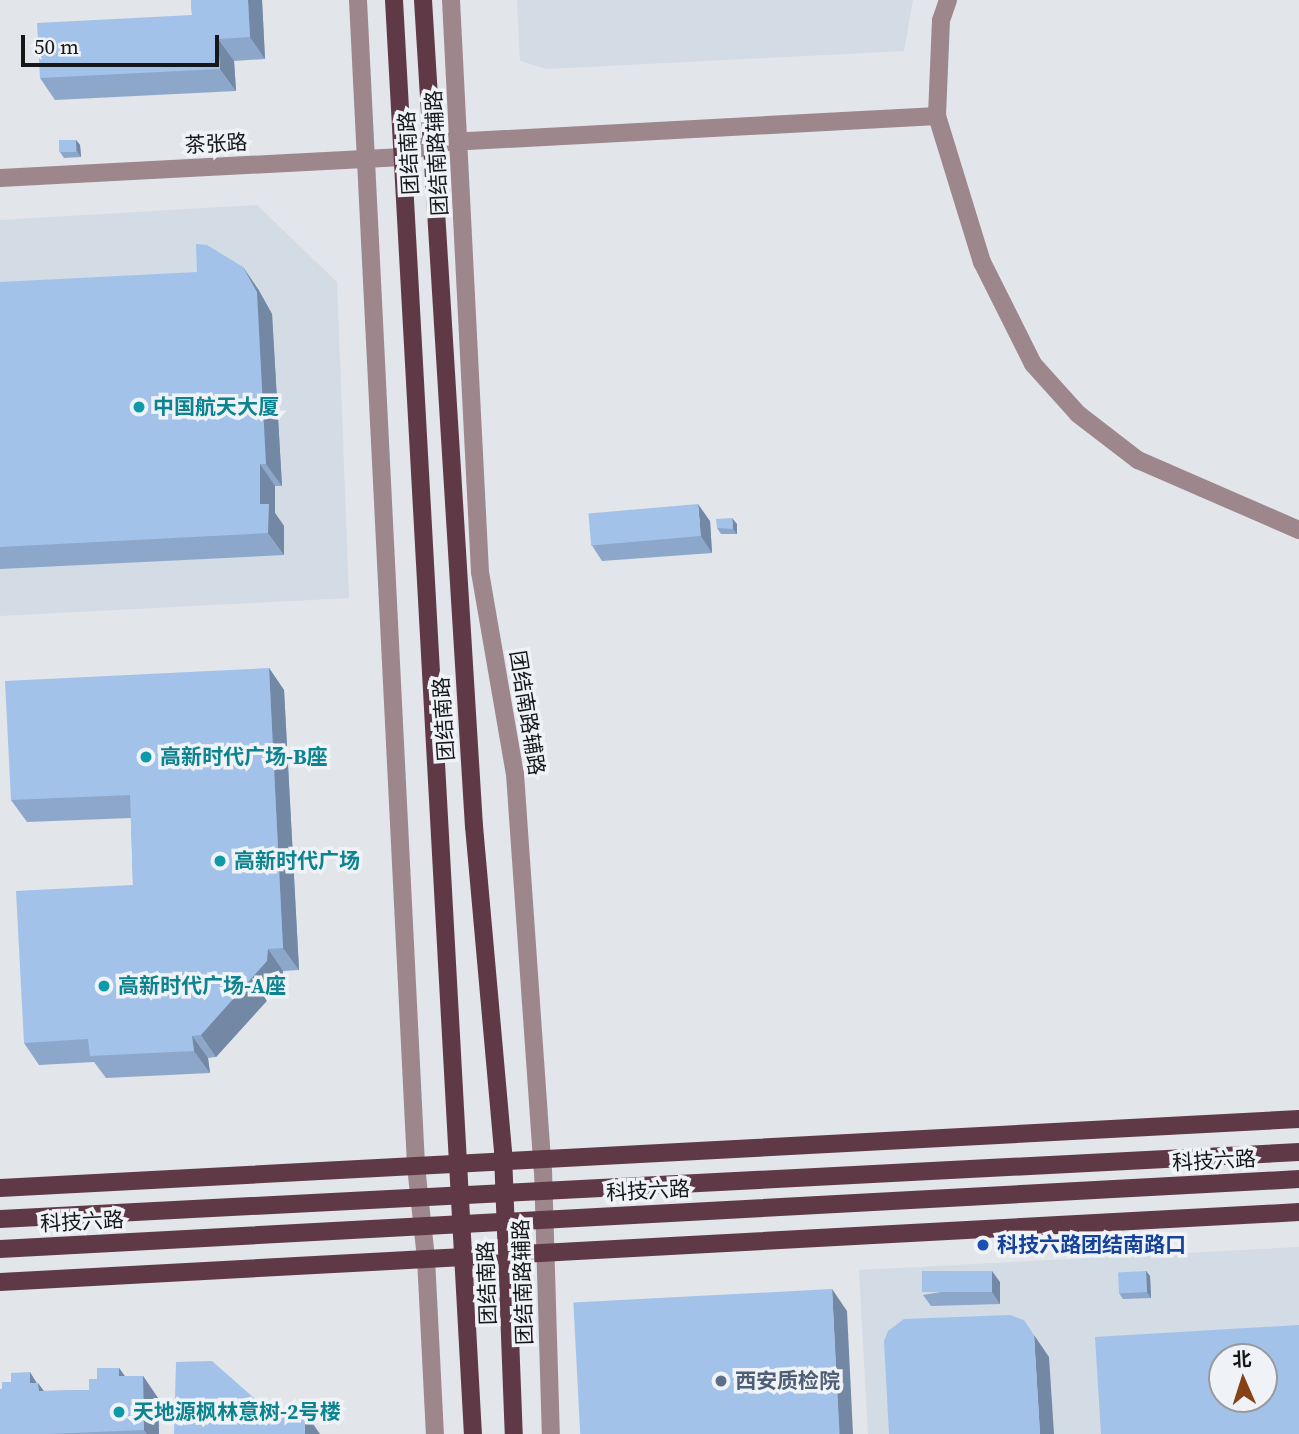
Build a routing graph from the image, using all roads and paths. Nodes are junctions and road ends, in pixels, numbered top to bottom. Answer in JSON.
{"nodes":[{"id":1,"x":358,"y":0,"type":"edge"},
{"id":2,"x":394,"y":0,"type":"edge"},
{"id":3,"x":423,"y":0,"type":"edge"},
{"id":4,"x":451,"y":0,"type":"edge"},
{"id":5,"x":948,"y":0,"type":"edge"},
{"id":6,"x":937,"y":116,"type":"junction"},
{"id":7,"x":461,"y":142,"type":"junction"},
{"id":8,"x":431,"y":143,"type":"junction"},
{"id":9,"x":402,"y":157,"type":"junction"},
{"id":10,"x":367,"y":159,"type":"junction"},
{"id":11,"x":0,"y":178,"type":"edge"},
{"id":12,"x":1299,"y":530,"type":"edge"},
{"id":13,"x":1299,"y":1119,"type":"edge"},
{"id":14,"x":1299,"y":1152,"type":"edge"},
{"id":15,"x":542,"y":1160,"type":"junction"},
{"id":16,"x":504,"y":1161,"type":"junction"},
{"id":17,"x":458,"y":1164,"type":"junction"},
{"id":18,"x":416,"y":1166,"type":"junction"},
{"id":19,"x":1299,"y":1179,"type":"edge"},
{"id":20,"x":0,"y":1188,"type":"edge"},
{"id":21,"x":544,"y":1189,"type":"junction"},
{"id":22,"x":506,"y":1190,"type":"junction"},
{"id":23,"x":460,"y":1193,"type":"junction"},
{"id":24,"x":419,"y":1195,"type":"junction"},
{"id":25,"x":1299,"y":1212,"type":"edge"},
{"id":26,"x":0,"y":1219,"type":"edge"},
{"id":27,"x":544,"y":1219,"type":"junction"},
{"id":28,"x":508,"y":1222,"type":"junction"},
{"id":29,"x":463,"y":1226,"type":"junction"},
{"id":30,"x":423,"y":1227,"type":"junction"},
{"id":31,"x":0,"y":1249,"type":"edge"},
{"id":32,"x":544,"y":1251,"type":"junction"},
{"id":33,"x":509,"y":1253,"type":"junction"},
{"id":34,"x":464,"y":1256,"type":"junction"},
{"id":35,"x":426,"y":1258,"type":"junction"},
{"id":36,"x":0,"y":1282,"type":"edge"},
{"id":37,"x":435,"y":1434,"type":"edge"},
{"id":38,"x":473,"y":1434,"type":"edge"},
{"id":39,"x":514,"y":1434,"type":"edge"},
{"id":40,"x":551,"y":1434,"type":"edge"}],
"edges":[{"from":1,"to":10,"type":"street"},
{"from":2,"to":9,"type":"main road","name":"团结南路"},
{"from":3,"to":8,"type":"main road","name":"团结南路"},
{"from":4,"to":7,"type":"street","name":"团结南路辅路"},
{"from":5,"to":6,"type":"street"},
{"from":6,"to":7,"type":"street"},
{"from":6,"to":12,"type":"street"},
{"from":7,"to":8,"type":"street"},
{"from":7,"to":15,"type":"street","name":"团结南路辅路"},
{"from":8,"to":9,"type":"street","name":"茶张路"},
{"from":8,"to":16,"type":"main road","name":"团结南路"},
{"from":9,"to":10,"type":"street","name":"茶张路"},
{"from":9,"to":17,"type":"main road","name":"团结南路"},
{"from":10,"to":11,"type":"street","name":"茶张路"},
{"from":10,"to":18,"type":"street"},
{"from":13,"to":15,"type":"main road"},
{"from":14,"to":21,"type":"main road","name":"科技六路"},
{"from":15,"to":16,"type":"main road"},
{"from":15,"to":21,"type":"street","name":"团结南路辅路"},
{"from":16,"to":17,"type":"main road"},
{"from":16,"to":22,"type":"main road","name":"团结南路"},
{"from":17,"to":18,"type":"main road"},
{"from":17,"to":23,"type":"main road","name":"团结南路"},
{"from":18,"to":20,"type":"main road"},
{"from":18,"to":24,"type":"street"},
{"from":19,"to":27,"type":"main road","name":"科技六路"},
{"from":21,"to":22,"type":"main road","name":"科技六路"},
{"from":21,"to":27,"type":"street","name":"团结南路辅路"},
{"from":22,"to":23,"type":"main road","name":"科技六路"},
{"from":22,"to":28,"type":"main road","name":"团结南路"},
{"from":23,"to":24,"type":"main road","name":"科技六路"},
{"from":23,"to":29,"type":"main road","name":"团结南路"},
{"from":24,"to":26,"type":"main road","name":"科技六路"},
{"from":24,"to":30,"type":"street"},
{"from":25,"to":32,"type":"main road"},
{"from":27,"to":28,"type":"main road","name":"科技六路"},
{"from":27,"to":32,"type":"street","name":"团结南路辅路"},
{"from":28,"to":29,"type":"main road","name":"科技六路"},
{"from":28,"to":33,"type":"main road","name":"团结南路"},
{"from":29,"to":30,"type":"main road","name":"科技六路"},
{"from":29,"to":34,"type":"main road","name":"团结南路"},
{"from":30,"to":31,"type":"main road","name":"科技六路"},
{"from":30,"to":35,"type":"street"},
{"from":32,"to":33,"type":"main road"},
{"from":32,"to":40,"type":"street","name":"团结南路辅路"},
{"from":33,"to":34,"type":"main road"},
{"from":33,"to":39,"type":"main road","name":"团结南路"},
{"from":34,"to":35,"type":"main road"},
{"from":34,"to":38,"type":"main road","name":"团结南路"},
{"from":35,"to":36,"type":"main road"},
{"from":35,"to":37,"type":"street"}]}
